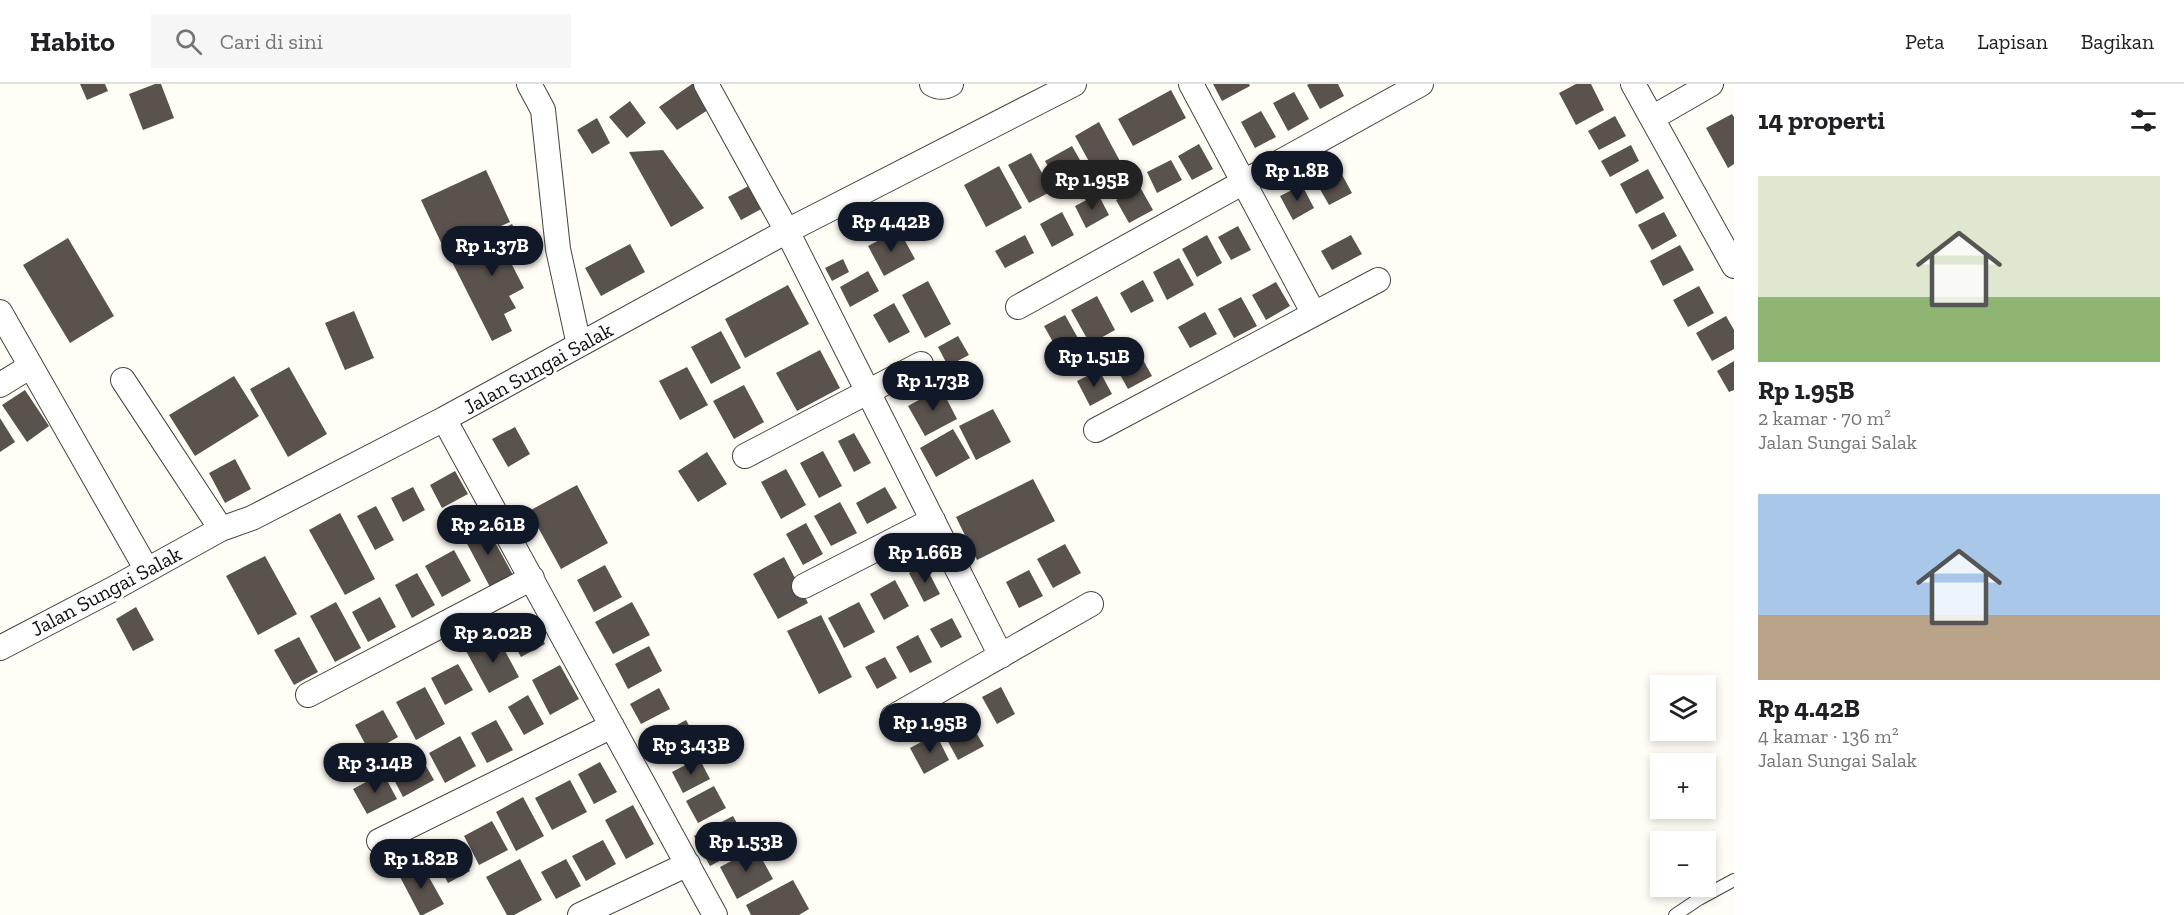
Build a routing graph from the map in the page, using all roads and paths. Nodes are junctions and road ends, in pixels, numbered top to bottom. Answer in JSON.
{"nodes":[{"id":1,"x":529,"y":84,"type":"edge"},
{"id":2,"x":706,"y":84,"type":"edge"},
{"id":3,"x":932,"y":84,"type":"edge"},
{"id":4,"x":951,"y":84,"type":"edge"},
{"id":5,"x":1072,"y":84,"type":"edge"},
{"id":6,"x":1191,"y":84,"type":"edge"},
{"id":7,"x":1421,"y":84,"type":"edge"},
{"id":8,"x":1633,"y":84,"type":"edge"},
{"id":9,"x":1711,"y":84,"type":"edge"},
{"id":10,"x":1652,"y":118,"type":"junction"},
{"id":11,"x":1244,"y":182,"type":"junction"},
{"id":12,"x":787,"y":231,"type":"junction"},
{"id":13,"x":1734,"y":266,"type":"edge"},
{"id":14,"x":1378,"y":280,"type":"dead end"},
{"id":15,"x":1018,"y":307,"type":"dead end"},
{"id":16,"x":0,"y":312,"type":"edge"},
{"id":17,"x":1314,"y":315,"type":"junction"},
{"id":18,"x":579,"y":345,"type":"junction"},
{"id":19,"x":921,"y":364,"type":"dead end"},
{"id":20,"x":31,"y":366,"type":"junction"},
{"id":21,"x":123,"y":380,"type":"dead end"},
{"id":22,"x":0,"y":385,"type":"edge"},
{"id":23,"x":869,"y":391,"type":"junction"},
{"id":24,"x":444,"y":419,"type":"junction"},
{"id":25,"x":1096,"y":430,"type":"dead end"},
{"id":26,"x":746,"y":456,"type":"dead end"},
{"id":27,"x":933,"y":520,"type":"junction"},
{"id":28,"x":221,"y":529,"type":"junction"},
{"id":29,"x":147,"y":570,"type":"junction"},
{"id":30,"x":532,"y":578,"type":"junction"},
{"id":31,"x":804,"y":586,"type":"dead end"},
{"id":32,"x":1091,"y":604,"type":"dead end"},
{"id":33,"x":0,"y":648,"type":"edge"},
{"id":34,"x":1000,"y":656,"type":"junction"},
{"id":35,"x":308,"y":695,"type":"dead end"},
{"id":36,"x":893,"y":717,"type":"dead end"},
{"id":37,"x":612,"y":726,"type":"junction"},
{"id":38,"x":379,"y":841,"type":"dead end"},
{"id":39,"x":688,"y":864,"type":"junction"},
{"id":40,"x":1734,"y":880,"type":"edge"},
{"id":41,"x":580,"y":915,"type":"edge"},
{"id":42,"x":715,"y":915,"type":"edge"},
{"id":43,"x":1676,"y":915,"type":"edge"}],
"edges":[{"from":1,"to":18,"type":"street"},
{"from":2,"to":12,"type":"street"},
{"from":3,"to":4,"type":"street"},
{"from":5,"to":12,"type":"street","name":"Jalan Sungai Salak"},
{"from":6,"to":11,"type":"street"},
{"from":7,"to":11,"type":"street"},
{"from":8,"to":10,"type":"street"},
{"from":9,"to":10,"type":"street"},
{"from":10,"to":13,"type":"street"},
{"from":11,"to":15,"type":"street"},
{"from":11,"to":17,"type":"street"},
{"from":12,"to":18,"type":"street","name":"Jalan Sungai Salak"},
{"from":12,"to":23,"type":"street"},
{"from":14,"to":17,"type":"street"},
{"from":16,"to":20,"type":"street"},
{"from":17,"to":25,"type":"street"},
{"from":18,"to":24,"type":"street","name":"Jalan Sungai Salak"},
{"from":19,"to":23,"type":"street"},
{"from":20,"to":22,"type":"street"},
{"from":20,"to":29,"type":"street"},
{"from":21,"to":28,"type":"street"},
{"from":23,"to":26,"type":"street"},
{"from":23,"to":27,"type":"street"},
{"from":24,"to":28,"type":"street","name":"Jalan Sungai Salak"},
{"from":24,"to":30,"type":"street"},
{"from":27,"to":31,"type":"street"},
{"from":27,"to":34,"type":"street"},
{"from":28,"to":29,"type":"street","name":"Jalan Sungai Salak"},
{"from":29,"to":33,"type":"street","name":"Jalan Sungai Salak"},
{"from":30,"to":35,"type":"street"},
{"from":30,"to":37,"type":"street"},
{"from":32,"to":34,"type":"street"},
{"from":34,"to":36,"type":"street"},
{"from":37,"to":38,"type":"street"},
{"from":37,"to":39,"type":"street"},
{"from":39,"to":41,"type":"street"},
{"from":39,"to":42,"type":"street"},
{"from":40,"to":43,"type":"lane"}]}
